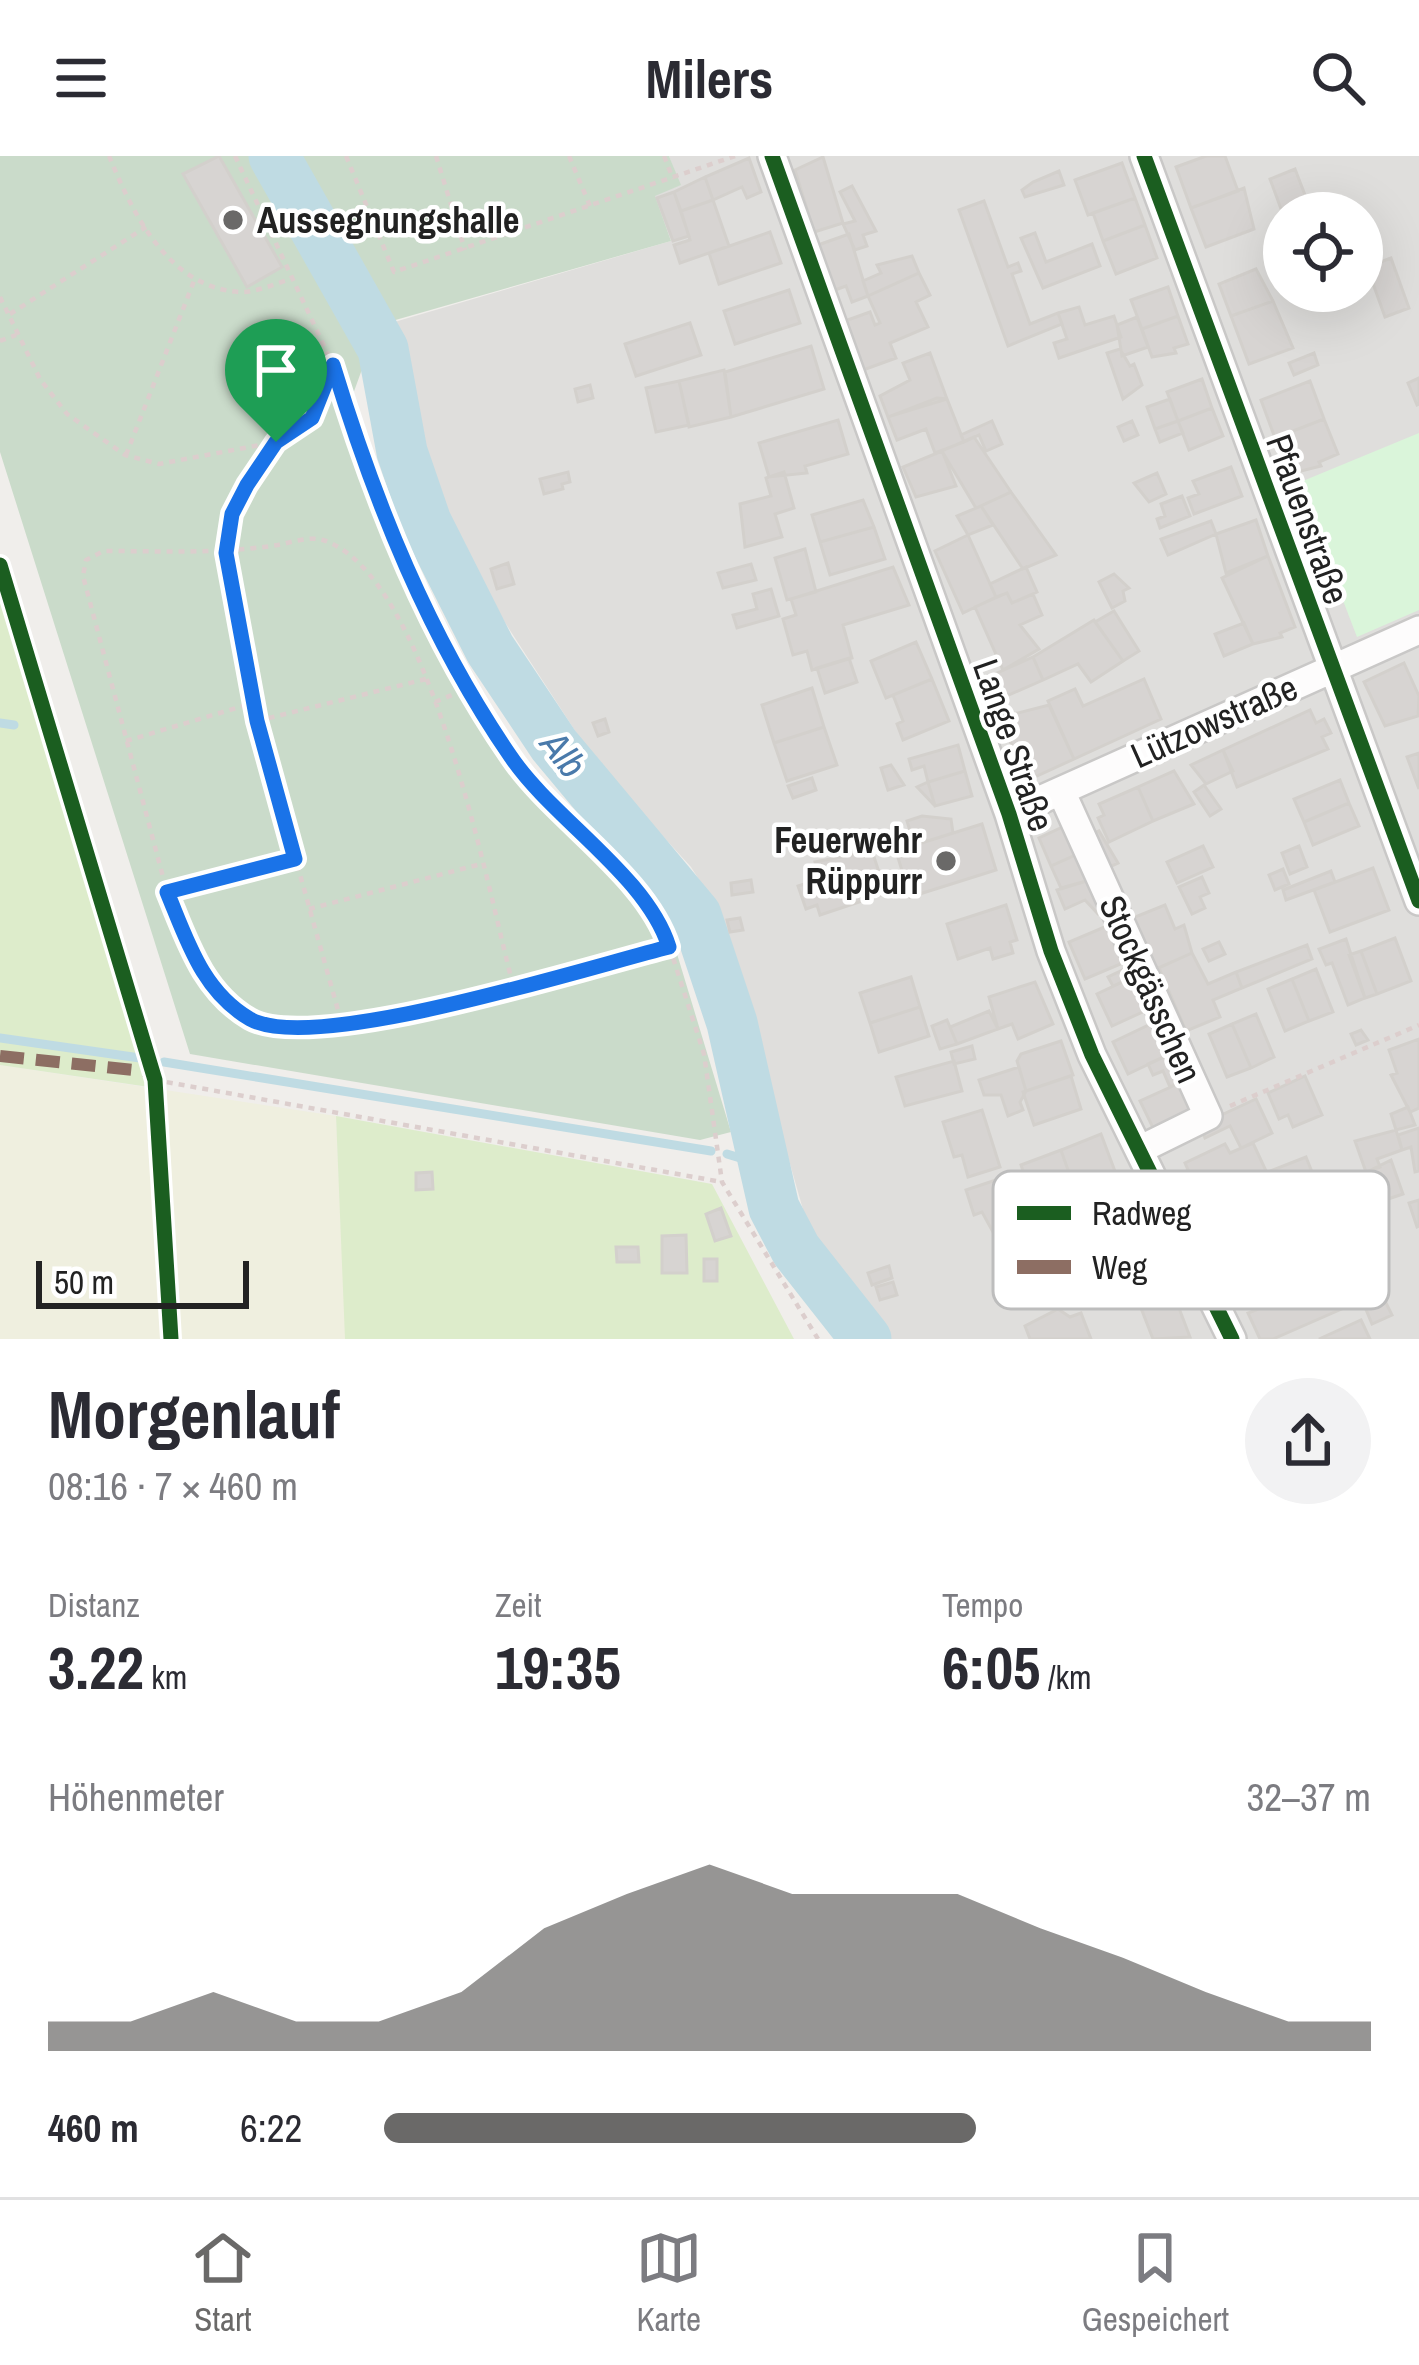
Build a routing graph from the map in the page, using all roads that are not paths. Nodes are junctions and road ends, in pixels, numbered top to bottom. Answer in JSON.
{"nodes":[{"id":1,"x":772,"y":156,"type":"edge"},
{"id":2,"x":1144,"y":156,"type":"edge"},
{"id":3,"x":1419,"y":630,"type":"edge"},
{"id":4,"x":1330,"y":669,"type":"junction"},
{"id":5,"x":1061,"y":790,"type":"junction"},
{"id":6,"x":1009,"y":814,"type":"junction"},
{"id":7,"x":1419,"y":901,"type":"edge"},
{"id":8,"x":1138,"y":1150,"type":"junction"},
{"id":9,"x":1148,"y":1171,"type":"edge"},
{"id":10,"x":1217,"y":1309,"type":"edge"},
{"id":11,"x":1232,"y":1339,"type":"edge"}],
"edges":[{"from":1,"to":6,"type":"street","name":"Lange Straße"},
{"from":2,"to":4,"type":"street","name":"Pfauenstraße"},
{"from":3,"to":4,"type":"street","name":"Lützowstraße"},
{"from":4,"to":5,"type":"street","name":"Lützowstraße"},
{"from":4,"to":7,"type":"street","name":"Pfauenstraße"},
{"from":5,"to":6,"type":"street","name":"Lützowstraße"},
{"from":5,"to":8,"type":"street","name":"Stockgässchen"},
{"from":6,"to":8,"type":"street","name":"Lange Straße"},
{"from":8,"to":9,"type":"street","name":"Lange Straße"},
{"from":10,"to":11,"type":"street","name":"Lange Straße"}]}
